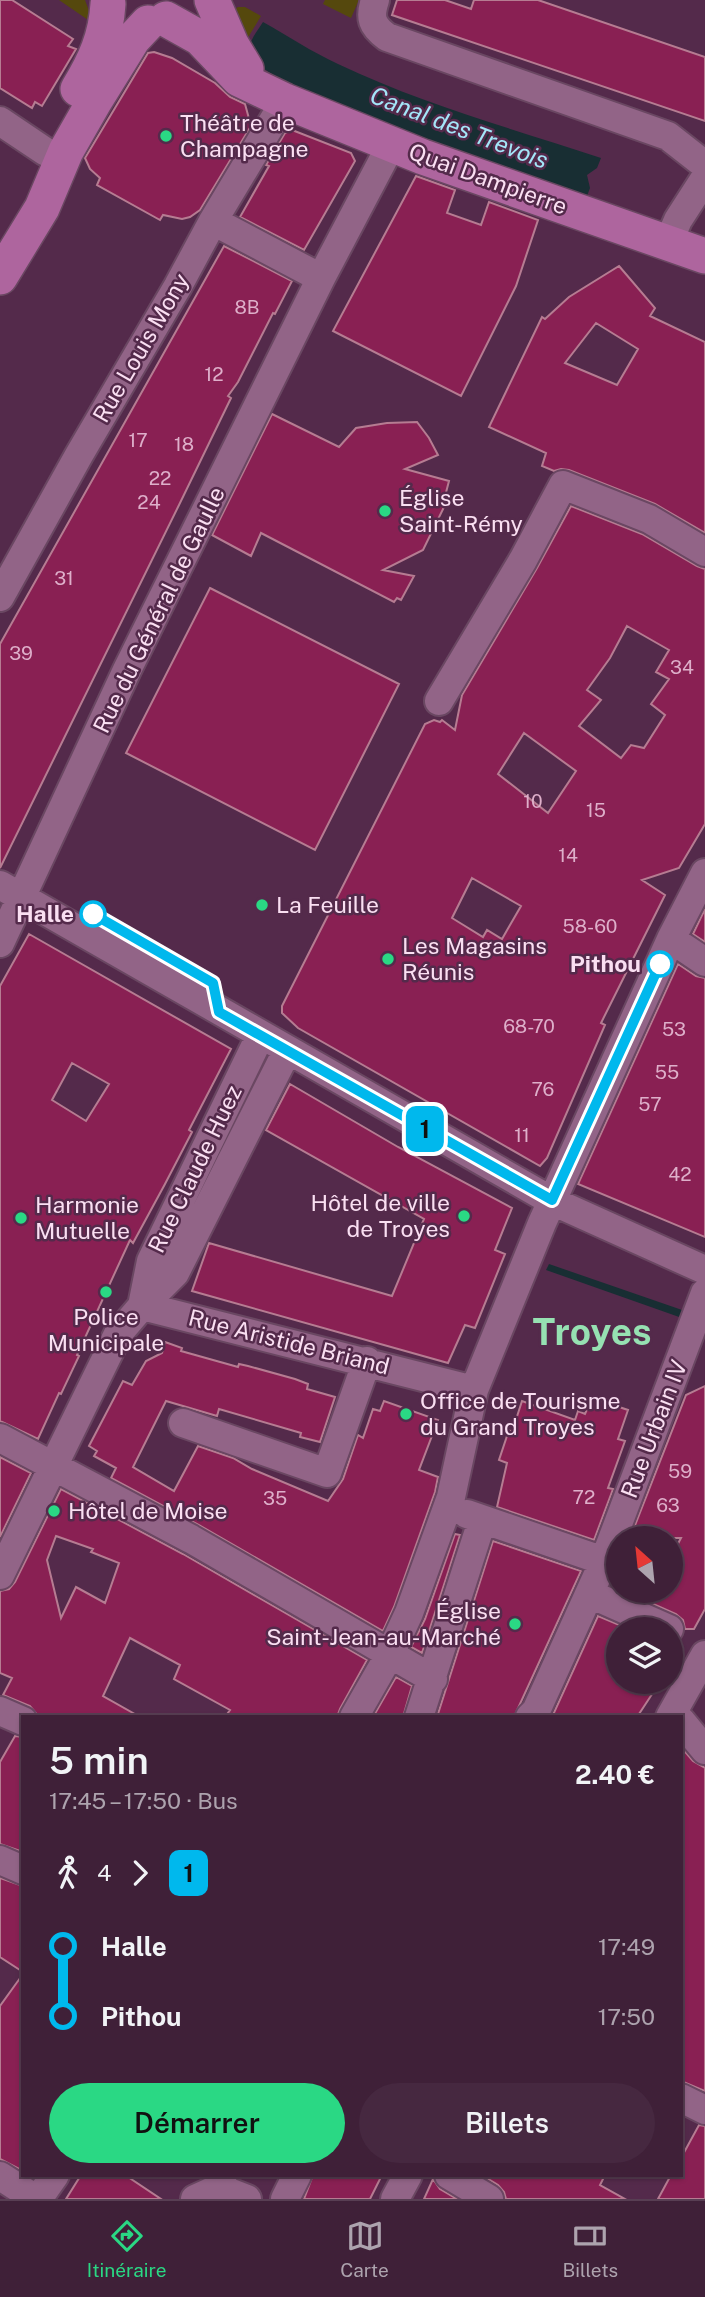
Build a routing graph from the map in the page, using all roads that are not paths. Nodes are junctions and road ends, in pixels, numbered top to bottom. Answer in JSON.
{"nodes":[{"id":1,"x":212,"y":0,"type":"edge"},
{"id":2,"x":107,"y":2,"type":"edge"},
{"id":3,"x":374,"y":4,"type":"edge"},
{"id":4,"x":167,"y":14,"type":"edge"},
{"id":5,"x":279,"y":98,"type":"junction"},
{"id":6,"x":0,"y":121,"type":"edge"},
{"id":7,"x":391,"y":145,"type":"junction"},
{"id":8,"x":46,"y":152,"type":"junction"},
{"id":9,"x":705,"y":164,"type":"edge"},
{"id":10,"x":705,"y":178,"type":"edge"},
{"id":11,"x":213,"y":221,"type":"junction"},
{"id":12,"x":0,"y":235,"type":"edge"},
{"id":13,"x":668,"y":243,"type":"junction"},
{"id":14,"x":705,"y":256,"type":"edge"},
{"id":15,"x":0,"y":277,"type":"edge"},
{"id":16,"x":321,"y":278,"type":"junction"},
{"id":17,"x":705,"y":552,"type":"edge"},
{"id":18,"x":0,"y":597,"type":"edge"},
{"id":19,"x":439,"y":701,"type":"dead end"},
{"id":20,"x":705,"y":873,"type":"edge"},
{"id":21,"x":11,"y":891,"type":"edge"},
{"id":22,"x":671,"y":939,"type":"junction"},
{"id":23,"x":0,"y":943,"type":"edge"},
{"id":24,"x":705,"y":962,"type":"edge"},
{"id":25,"x":260,"y":1036,"type":"junction"},
{"id":26,"x":287,"y":1051,"type":"junction"},
{"id":27,"x":552,"y":1200,"type":"junction"},
{"id":28,"x":705,"y":1270,"type":"edge"},
{"id":29,"x":705,"y":1293,"type":"edge"},
{"id":30,"x":142,"y":1306,"type":"junction"},
{"id":31,"x":367,"y":1361,"type":"junction"},
{"id":32,"x":474,"y":1390,"type":"junction"},
{"id":33,"x":183,"y":1423,"type":"dead end"},
{"id":34,"x":0,"y":1438,"type":"edge"},
{"id":35,"x":52,"y":1467,"type":"junction"},
{"id":36,"x":448,"y":1506,"type":"junction"},
{"id":37,"x":482,"y":1521,"type":"junction"},
{"id":38,"x":604,"y":1561,"type":"junction"},
{"id":39,"x":0,"y":1575,"type":"edge"},
{"id":40,"x":590,"y":1594,"type":"junction"},
{"id":41,"x":640,"y":1617,"type":"edge"},
{"id":42,"x":683,"y":1636,"type":"edge"},
{"id":43,"x":705,"y":1646,"type":"edge"},
{"id":44,"x":390,"y":1654,"type":"junction"},
{"id":45,"x":705,"y":1655,"type":"edge"},
{"id":46,"x":433,"y":1679,"type":"junction"},
{"id":47,"x":0,"y":1711,"type":"edge"},
{"id":48,"x":355,"y":1715,"type":"edge"},
{"id":49,"x":420,"y":1715,"type":"edge"},
{"id":50,"x":532,"y":1715,"type":"edge"},
{"id":51,"x":676,"y":1715,"type":"edge"},
{"id":52,"x":21,"y":1720,"type":"edge"},
{"id":53,"x":683,"y":1726,"type":"edge"},
{"id":54,"x":705,"y":1750,"type":"edge"},
{"id":55,"x":0,"y":1860,"type":"edge"},
{"id":56,"x":21,"y":1869,"type":"edge"},
{"id":57,"x":683,"y":2099,"type":"edge"},
{"id":58,"x":705,"y":2110,"type":"edge"},
{"id":59,"x":0,"y":2176,"type":"edge"},
{"id":60,"x":54,"y":2177,"type":"edge"},
{"id":61,"x":296,"y":2177,"type":"edge"},
{"id":62,"x":407,"y":2177,"type":"edge"},
{"id":63,"x":452,"y":2177,"type":"edge"},
{"id":64,"x":215,"y":2190,"type":"edge"},
{"id":65,"x":37,"y":2199,"type":"edge"},
{"id":66,"x":247,"y":2199,"type":"edge"},
{"id":67,"x":285,"y":2199,"type":"edge"},
{"id":68,"x":395,"y":2199,"type":"edge"},
{"id":69,"x":489,"y":2199,"type":"edge"}],
"edges":[{"from":1,"to":5,"type":"main road","name":"Quai Dampierre"},
{"from":2,"to":4,"type":"main road","name":"Quai Dampierre"},
{"from":2,"to":8,"type":"main road"},
{"from":3,"to":9,"type":"street"},
{"from":4,"to":5,"type":"main road","name":"Quai Dampierre"},
{"from":4,"to":15,"type":"main road"},
{"from":5,"to":7,"type":"main road","name":"Quai Dampierre"},
{"from":5,"to":11,"type":"street","name":"Rue Louis Mony"},
{"from":6,"to":8,"type":"street"},
{"from":7,"to":13,"type":"main road","name":"Quai Dampierre"},
{"from":7,"to":16,"type":"street","name":"Rue du Général de Gaulle"},
{"from":8,"to":12,"type":"main road"},
{"from":10,"to":13,"type":"street"},
{"from":11,"to":16,"type":"street"},
{"from":11,"to":18,"type":"street","name":"Rue Louis Mony"},
{"from":13,"to":14,"type":"main road","name":"Quai Dampierre"},
{"from":16,"to":21,"type":"street","name":"Rue du Général de Gaulle"},
{"from":17,"to":19,"type":"street"},
{"from":20,"to":22,"type":"street"},
{"from":21,"to":23,"type":"street","name":"Rue du Général de Gaulle"},
{"from":21,"to":25,"type":"street"},
{"from":22,"to":24,"type":"street"},
{"from":22,"to":27,"type":"street"},
{"from":25,"to":26,"type":"street"},
{"from":25,"to":30,"type":"street","name":"Rue Claude Huez"},
{"from":26,"to":27,"type":"street"},
{"from":26,"to":30,"type":"street","name":"Rue Claude Huez"},
{"from":27,"to":28,"type":"street"},
{"from":27,"to":32,"type":"street"},
{"from":29,"to":38,"type":"street","name":"Rue Urbain IV"},
{"from":30,"to":31,"type":"street","name":"Rue Aristide Briand"},
{"from":30,"to":35,"type":"street","name":"Rue Claude Huez"},
{"from":31,"to":32,"type":"street","name":"Rue Aristide Briand"},
{"from":31,"to":33,"type":"street"},
{"from":32,"to":36,"type":"street"},
{"from":34,"to":35,"type":"street"},
{"from":35,"to":39,"type":"street","name":"Rue Claude Huez"},
{"from":35,"to":44,"type":"street"},
{"from":36,"to":37,"type":"street"},
{"from":36,"to":44,"type":"street"},
{"from":37,"to":38,"type":"street"},
{"from":37,"to":46,"type":"street"},
{"from":38,"to":40,"type":"street","name":"Rue Urbain IV"},
{"from":40,"to":41,"type":"street"},
{"from":40,"to":50,"type":"street","name":"Rue Urbain IV"},
{"from":42,"to":43,"type":"street"},
{"from":44,"to":46,"type":"street"},
{"from":44,"to":48,"type":"street"},
{"from":45,"to":51,"type":"street"},
{"from":46,"to":49,"type":"street"},
{"from":47,"to":52,"type":"street"},
{"from":53,"to":54,"type":"street"},
{"from":55,"to":56,"type":"street"},
{"from":57,"to":58,"type":"street"},
{"from":59,"to":65,"type":"street"},
{"from":60,"to":65,"type":"street"},
{"from":61,"to":67,"type":"street"},
{"from":62,"to":68,"type":"street"},
{"from":63,"to":69,"type":"street"},
{"from":64,"to":66,"type":"street"}]}
